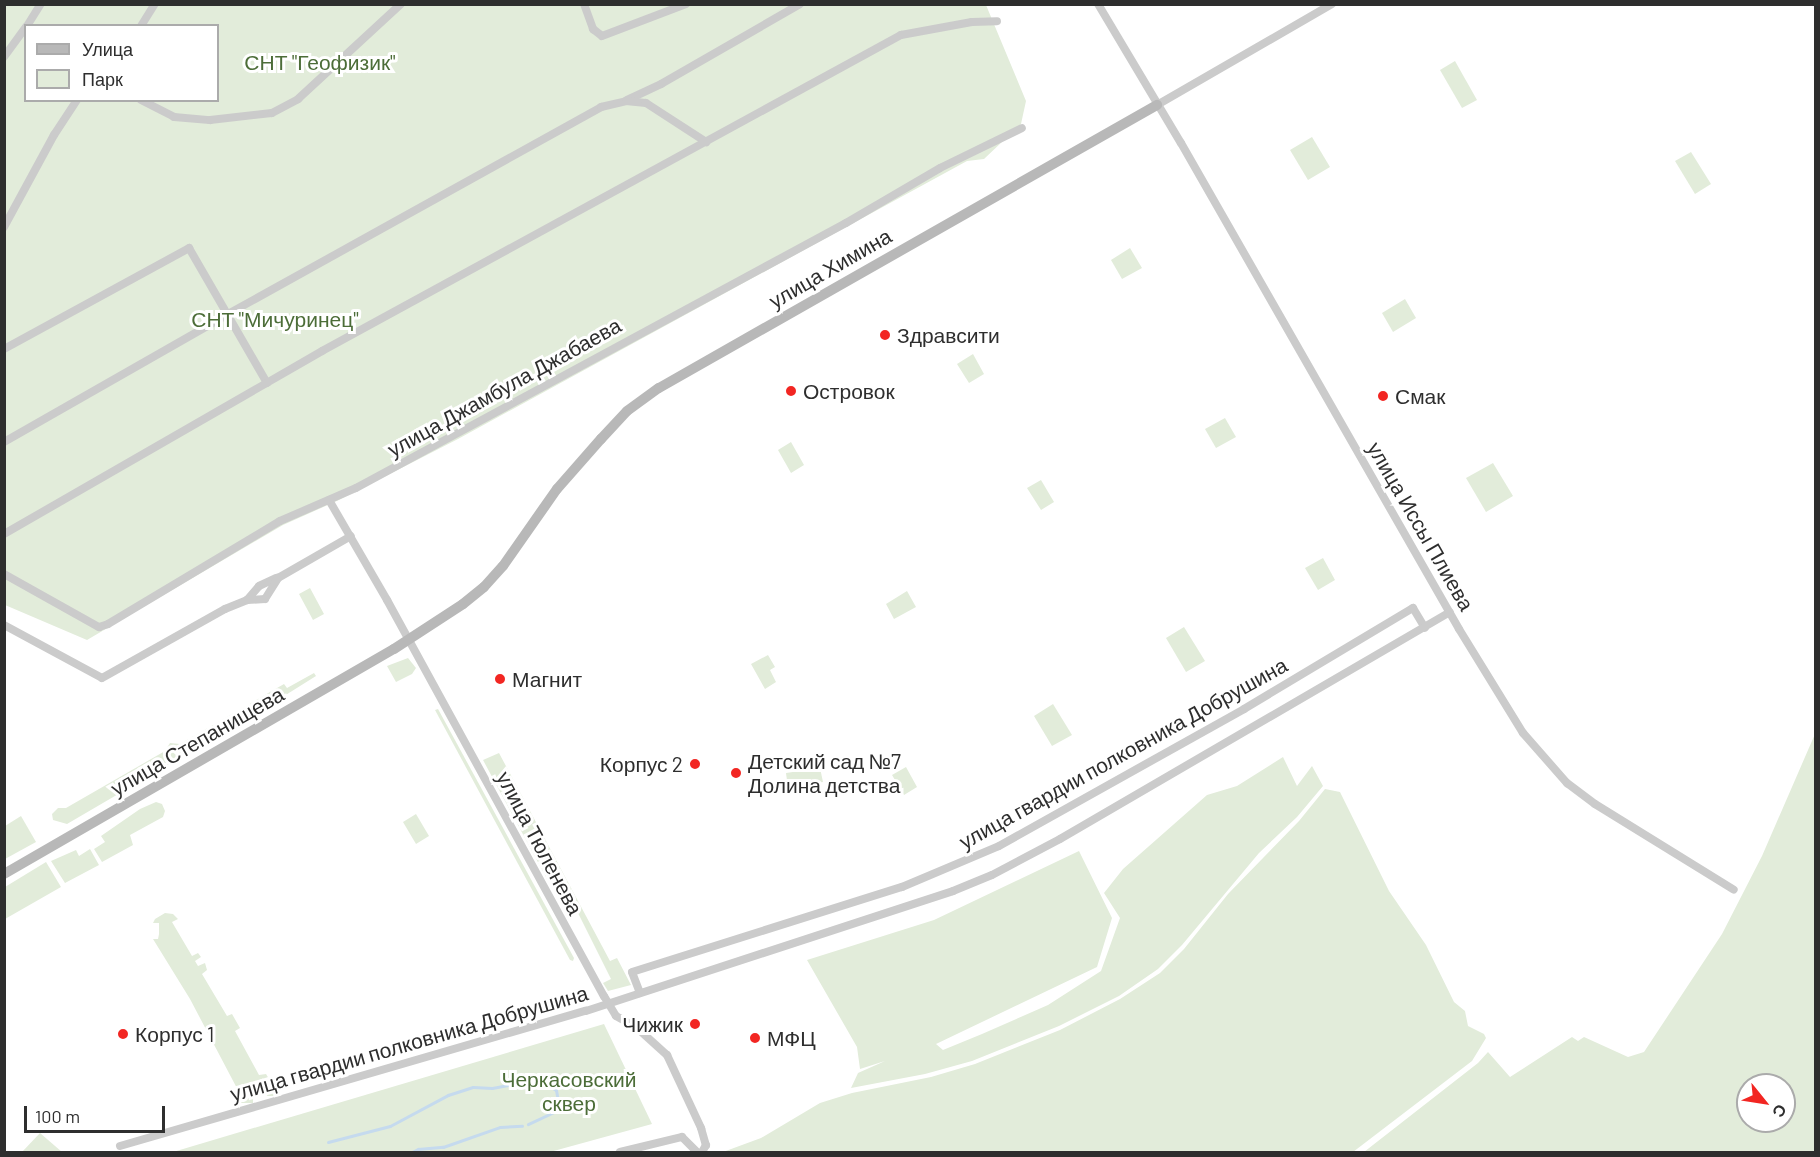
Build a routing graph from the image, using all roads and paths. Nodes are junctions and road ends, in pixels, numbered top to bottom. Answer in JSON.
{"nodes":[{"id":1,"x":41,"y":4,"type":"edge"},
{"id":2,"x":155,"y":4,"type":"edge"},
{"id":3,"x":401,"y":4,"type":"edge"},
{"id":4,"x":584,"y":4,"type":"edge"},
{"id":5,"x":687,"y":4,"type":"edge"},
{"id":6,"x":800,"y":4,"type":"edge"},
{"id":7,"x":1098,"y":4,"type":"edge"},
{"id":8,"x":1332,"y":4,"type":"edge"},
{"id":9,"x":676,"y":6,"type":"edge"},
{"id":10,"x":997,"y":21,"type":"dead end"},
{"id":11,"x":27,"y":24,"type":"edge"},
{"id":12,"x":142,"y":24,"type":"edge"},
{"id":13,"x":24,"y":29,"type":"edge"},
{"id":14,"x":4,"y":57,"type":"edge"},
{"id":15,"x":626,"y":101,"type":"junction"},
{"id":16,"x":76,"y":102,"type":"edge"},
{"id":17,"x":145,"y":102,"type":"edge"},
{"id":18,"x":1157,"y":105,"type":"junction"},
{"id":19,"x":1022,"y":128,"type":"dead end"},
{"id":20,"x":706,"y":142,"type":"junction"},
{"id":21,"x":4,"y":227,"type":"edge"},
{"id":22,"x":228,"y":314,"type":"junction"},
{"id":23,"x":4,"y":349,"type":"edge"},
{"id":24,"x":267,"y":383,"type":"junction"},
{"id":25,"x":4,"y":442,"type":"edge"},
{"id":26,"x":328,"y":500,"type":"junction"},
{"id":27,"x":4,"y":534,"type":"edge"},
{"id":28,"x":351,"y":536,"type":"junction"},
{"id":29,"x":4,"y":574,"type":"edge"},
{"id":30,"x":278,"y":578,"type":"junction"},
{"id":31,"x":247,"y":600,"type":"junction"},
{"id":32,"x":1450,"y":612,"type":"junction"},
{"id":33,"x":4,"y":625,"type":"edge"},
{"id":34,"x":1425,"y":628,"type":"junction"},
{"id":35,"x":408,"y":639,"type":"junction"},
{"id":36,"x":4,"y":874,"type":"edge"},
{"id":37,"x":1734,"y":890,"type":"dead end"},
{"id":38,"x":640,"y":993,"type":"junction"},
{"id":39,"x":609,"y":1004,"type":"junction"},
{"id":40,"x":120,"y":1146,"type":"dead end"},
{"id":41,"x":620,"y":1152,"type":"edge"},
{"id":42,"x":697,"y":1152,"type":"edge"},
{"id":43,"x":702,"y":1152,"type":"edge"}],
"edges":[{"from":1,"to":11,"type":"street"},
{"from":2,"to":12,"type":"street"},
{"from":3,"to":17,"type":"street"},
{"from":4,"to":9,"type":"street"},
{"from":5,"to":9,"type":"street"},
{"from":6,"to":15,"type":"street"},
{"from":7,"to":18,"type":"street","name":"улица Иссы Плиева"},
{"from":8,"to":18,"type":"street","name":"улица Химина"},
{"from":10,"to":20,"type":"street"},
{"from":13,"to":14,"type":"street"},
{"from":15,"to":20,"type":"street"},
{"from":15,"to":22,"type":"street"},
{"from":16,"to":21,"type":"street"},
{"from":18,"to":32,"type":"street","name":"улица Иссы Плиева"},
{"from":18,"to":35,"type":"street","name":"улица Химина"},
{"from":19,"to":26,"type":"street","name":"улица Джамбула Джабаева"},
{"from":20,"to":24,"type":"street"},
{"from":22,"to":23,"type":"street"},
{"from":22,"to":24,"type":"street"},
{"from":22,"to":25,"type":"street"},
{"from":24,"to":27,"type":"street"},
{"from":26,"to":28,"type":"street","name":"улица Тюленева"},
{"from":26,"to":29,"type":"street","name":"улица Джамбула Джабаева"},
{"from":28,"to":30,"type":"street"},
{"from":28,"to":35,"type":"street","name":"улица Тюленева"},
{"from":30,"to":31,"type":"street"},
{"from":30,"to":31,"type":"street"},
{"from":31,"to":33,"type":"street"},
{"from":32,"to":34,"type":"street","name":"улица гвардии полковника Добрушина"},
{"from":32,"to":37,"type":"street","name":"улица Иссы Плиева"},
{"from":34,"to":38,"type":"street","name":"улица гвардии полковника Добрушина"},
{"from":34,"to":38,"type":"street","name":"улица гвардии полковника Добрушина"},
{"from":35,"to":36,"type":"street","name":"улица Степанищева"},
{"from":35,"to":39,"type":"street","name":"улица Тюленева"},
{"from":38,"to":39,"type":"street","name":"улица гвардии полковника Добрушина"},
{"from":39,"to":40,"type":"street","name":"улица гвардии полковника Добрушина"},
{"from":39,"to":43,"type":"street","name":"улица Тюленева"},
{"from":41,"to":42,"type":"street"}]}
